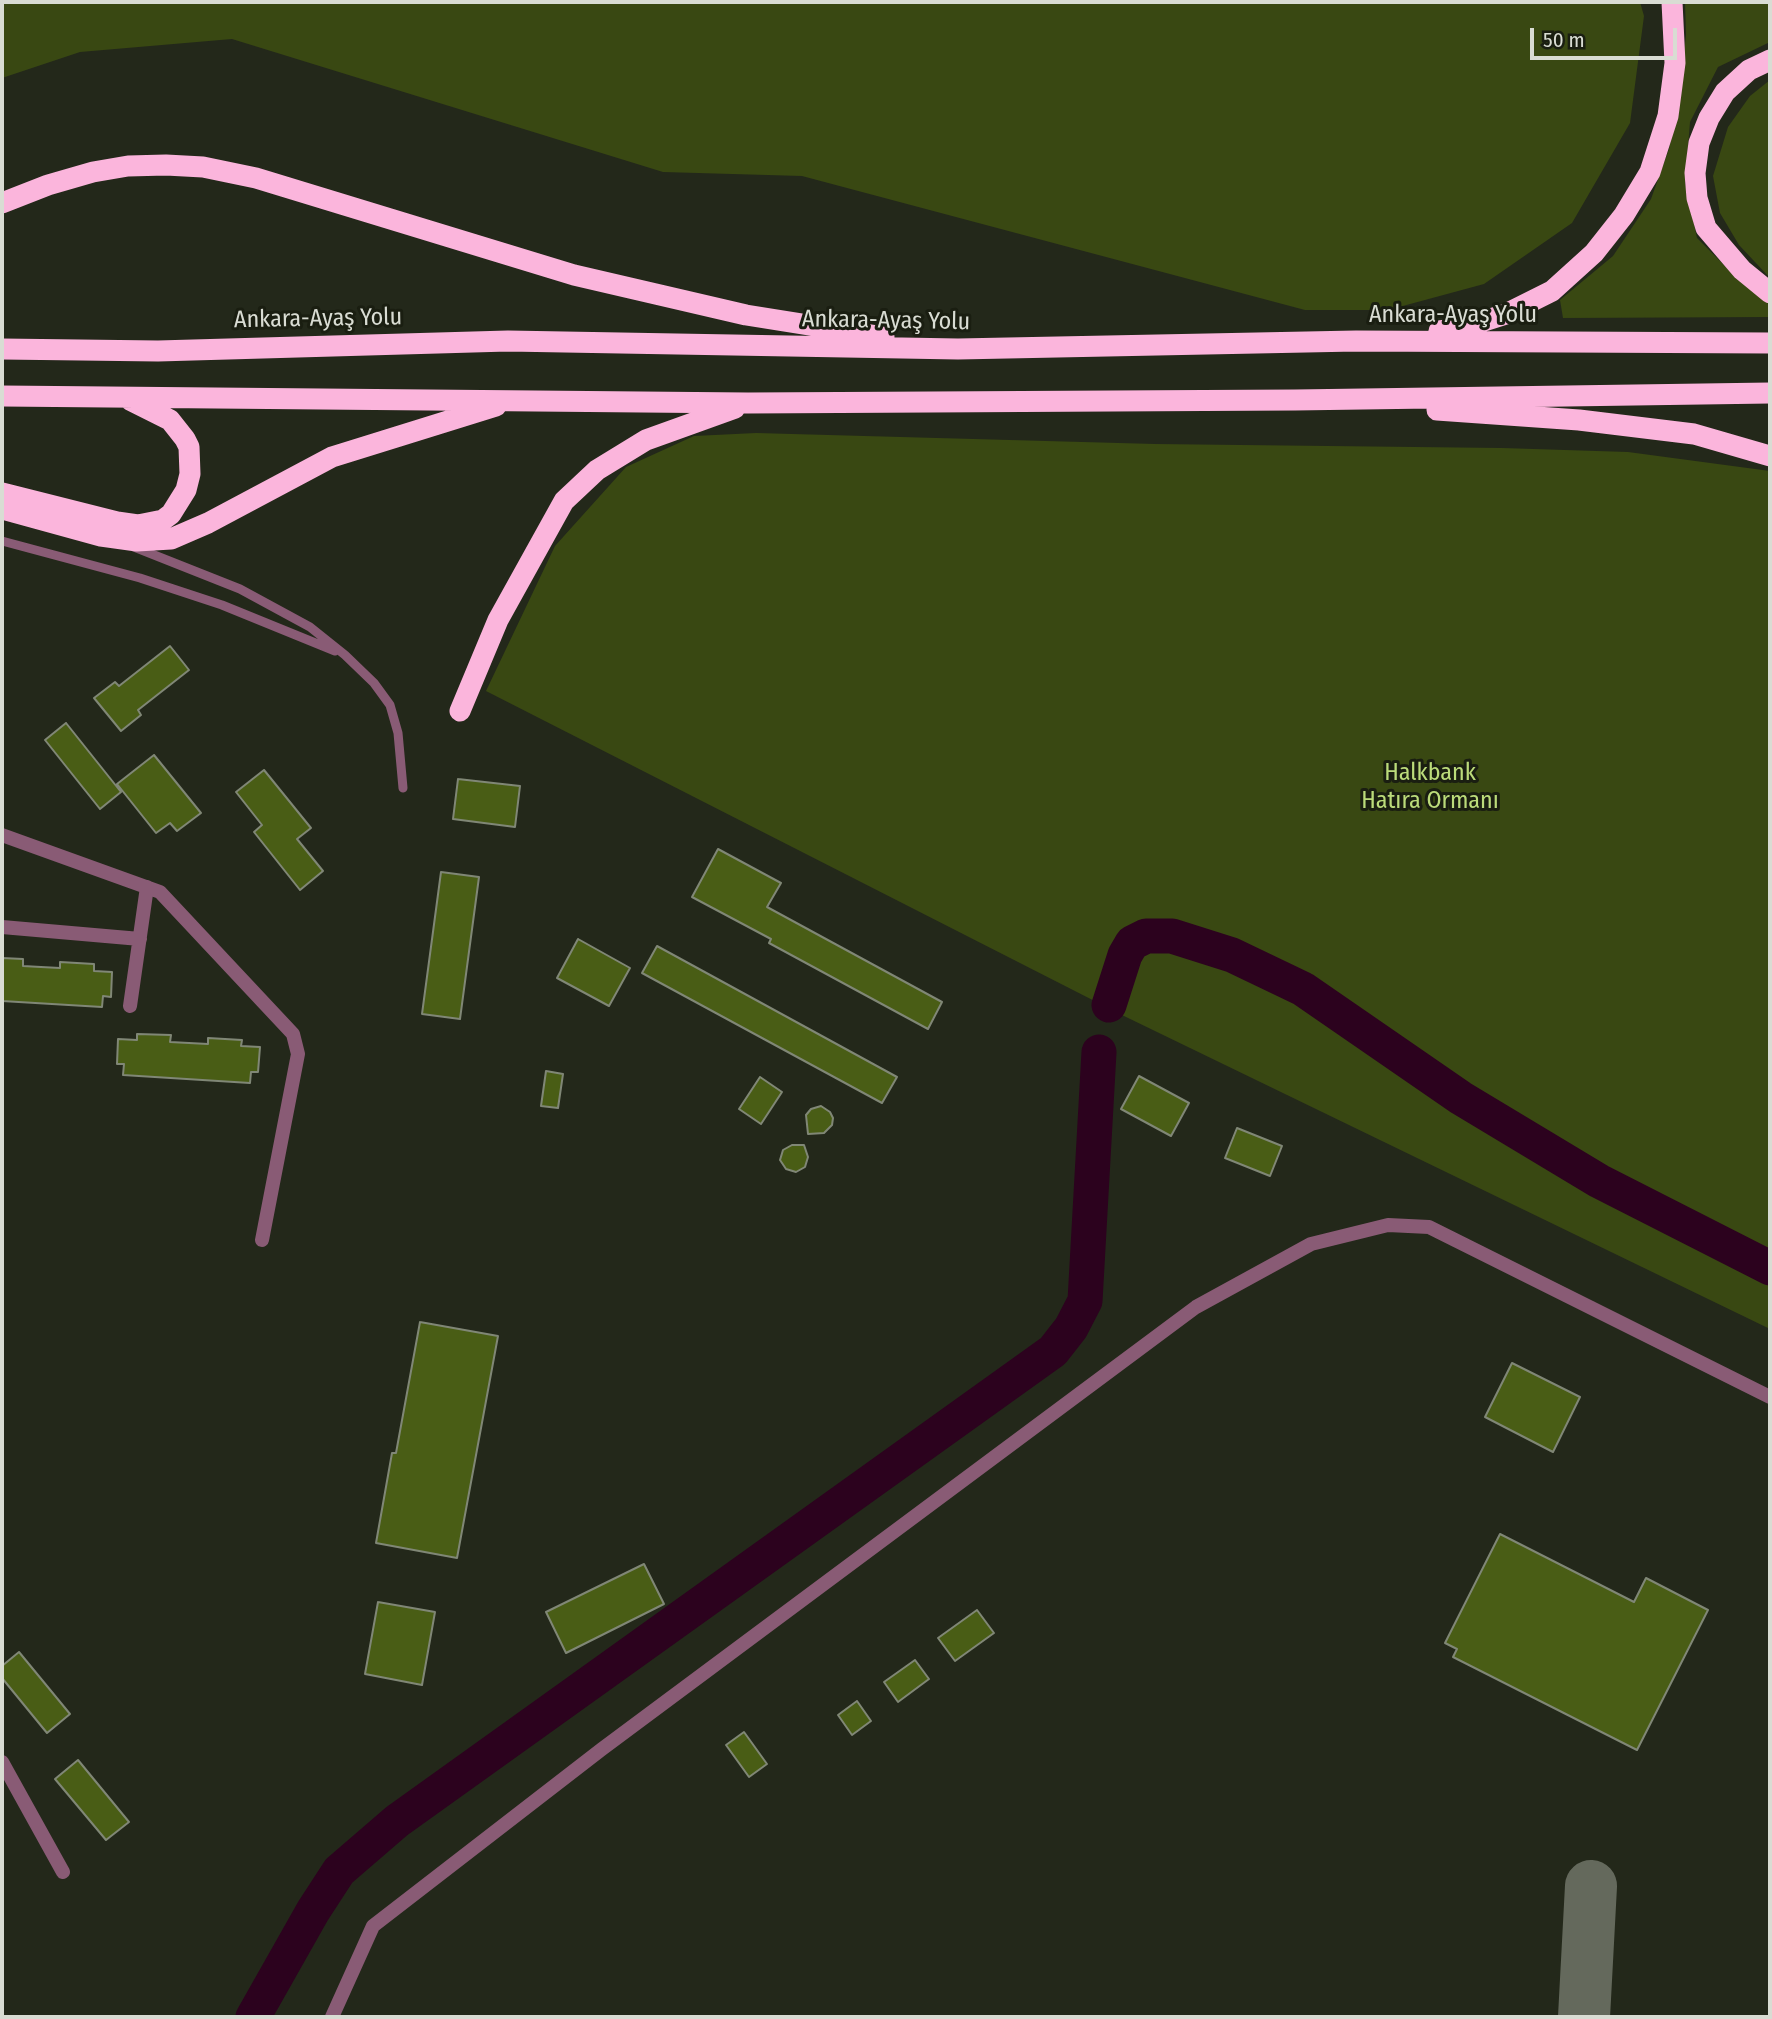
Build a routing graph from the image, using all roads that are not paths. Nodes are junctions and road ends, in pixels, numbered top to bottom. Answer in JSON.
{"nodes":[{"id":1,"x":1672,"y":2,"type":"edge"},
{"id":2,"x":1770,"y":60,"type":"edge"},
{"id":3,"x":2,"y":203,"type":"edge"},
{"id":4,"x":1770,"y":293,"type":"edge"},
{"id":5,"x":1356,"y":341,"type":"junction"},
{"id":6,"x":1770,"y":343,"type":"edge"},
{"id":7,"x":2,"y":349,"type":"edge"},
{"id":8,"x":958,"y":349,"type":"junction"},
{"id":9,"x":1770,"y":393,"type":"edge"},
{"id":10,"x":2,"y":396,"type":"edge"},
{"id":11,"x":122,"y":397,"type":"junction"},
{"id":12,"x":518,"y":399,"type":"junction"},
{"id":13,"x":1295,"y":400,"type":"junction"},
{"id":14,"x":748,"y":403,"type":"junction"},
{"id":15,"x":1770,"y":456,"type":"edge"},
{"id":16,"x":2,"y":493,"type":"edge"},
{"id":17,"x":2,"y":509,"type":"edge"},
{"id":18,"x":102,"y":536,"type":"junction"},
{"id":19,"x":2,"y":541,"type":"edge"},
{"id":20,"x":345,"y":655,"type":"junction"},
{"id":21,"x":460,"y":710,"type":"dead end"},
{"id":22,"x":403,"y":788,"type":"dead end"},
{"id":23,"x":2,"y":835,"type":"edge"},
{"id":24,"x":147,"y":887,"type":"junction"},
{"id":25,"x":2,"y":927,"type":"edge"},
{"id":26,"x":140,"y":939,"type":"junction"},
{"id":27,"x":130,"y":1006,"type":"dead end"},
{"id":28,"x":262,"y":1240,"type":"dead end"},
{"id":29,"x":1770,"y":1397,"type":"edge"},
{"id":30,"x":2,"y":1762,"type":"edge"},
{"id":31,"x":63,"y":1872,"type":"dead end"},
{"id":32,"x":332,"y":2017,"type":"edge"}],
"edges":[{"from":1,"to":5,"type":"highway"},
{"from":2,"to":4,"type":"highway"},
{"from":3,"to":8,"type":"highway"},
{"from":5,"to":6,"type":"highway","name":"Ankara-Ayaş Yolu"},
{"from":5,"to":8,"type":"highway","name":"Ankara-Ayaş Yolu"},
{"from":7,"to":8,"type":"highway","name":"Ankara-Ayaş Yolu"},
{"from":9,"to":13,"type":"highway"},
{"from":10,"to":11,"type":"highway"},
{"from":11,"to":12,"type":"highway"},
{"from":11,"to":16,"type":"highway"},
{"from":12,"to":14,"type":"highway"},
{"from":12,"to":18,"type":"highway"},
{"from":13,"to":14,"type":"highway"},
{"from":13,"to":15,"type":"highway"},
{"from":14,"to":21,"type":"highway"},
{"from":17,"to":18,"type":"highway"},
{"from":18,"to":20,"type":"lane"},
{"from":19,"to":20,"type":"lane"},
{"from":20,"to":22,"type":"lane"},
{"from":23,"to":24,"type":"street"},
{"from":24,"to":26,"type":"street"},
{"from":24,"to":28,"type":"street"},
{"from":25,"to":26,"type":"street"},
{"from":26,"to":27,"type":"street"},
{"from":29,"to":32,"type":"street"},
{"from":30,"to":31,"type":"street"}]}
